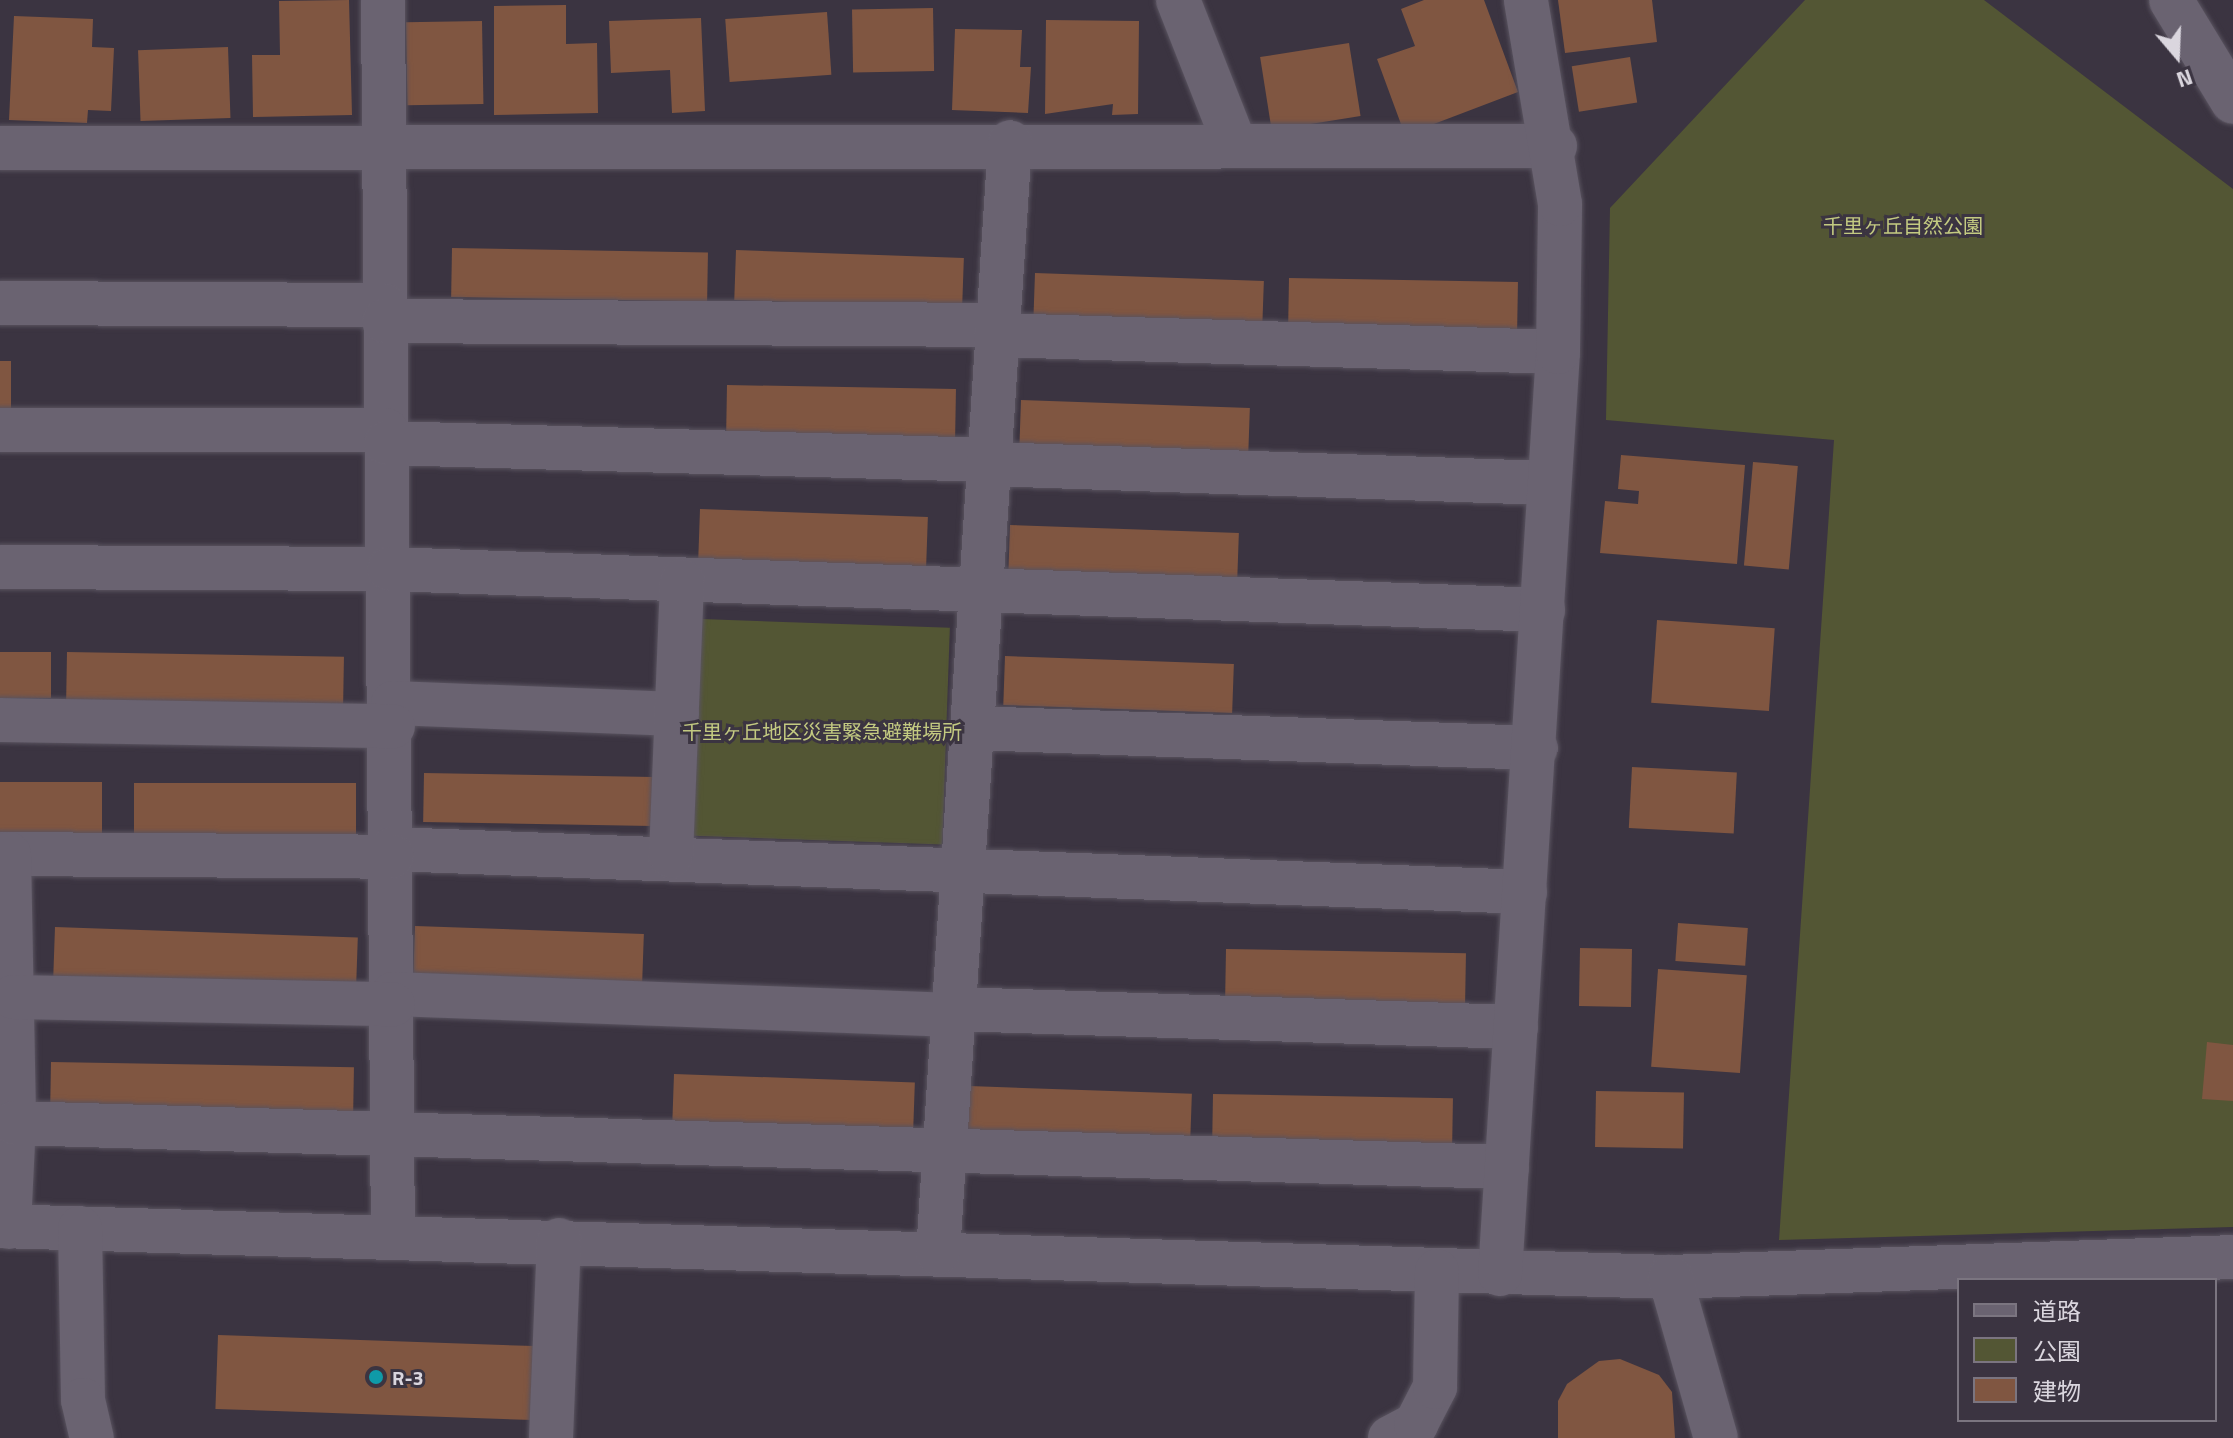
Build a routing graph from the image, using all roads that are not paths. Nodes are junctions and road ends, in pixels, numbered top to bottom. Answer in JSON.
{"nodes":[{"id":1,"x":383,"y":0,"type":"edge"},
{"id":2,"x":1178,"y":0,"type":"edge"},
{"id":3,"x":1526,"y":0,"type":"edge"},
{"id":4,"x":2171,"y":0,"type":"edge"},
{"id":5,"x":2233,"y":102,"type":"edge"},
{"id":6,"x":1010,"y":142,"type":"junction"},
{"id":7,"x":1235,"y":145,"type":"junction"},
{"id":8,"x":1555,"y":146,"type":"junction"},
{"id":9,"x":385,"y":147,"type":"junction"},
{"id":10,"x":0,"y":148,"type":"edge"},
{"id":11,"x":0,"y":303,"type":"edge"},
{"id":12,"x":384,"y":313,"type":"junction"},
{"id":13,"x":997,"y":330,"type":"junction"},
{"id":14,"x":1558,"y":352,"type":"junction"},
{"id":15,"x":0,"y":430,"type":"edge"},
{"id":16,"x":386,"y":437,"type":"junction"},
{"id":17,"x":989,"y":462,"type":"junction"},
{"id":18,"x":1548,"y":483,"type":"junction"},
{"id":19,"x":0,"y":567,"type":"edge"},
{"id":20,"x":389,"y":569,"type":"junction"},
{"id":21,"x":682,"y":581,"type":"junction"},
{"id":22,"x":980,"y":591,"type":"junction"},
{"id":23,"x":1543,"y":610,"type":"junction"},
{"id":24,"x":393,"y":714,"type":"junction"},
{"id":25,"x":677,"y":714,"type":"junction"},
{"id":26,"x":0,"y":720,"type":"edge"},
{"id":27,"x":973,"y":728,"type":"junction"},
{"id":28,"x":1536,"y":748,"type":"junction"},
{"id":29,"x":392,"y":853,"type":"junction"},
{"id":30,"x":4,"y":854,"type":"edge"},
{"id":31,"x":671,"y":856,"type":"junction"},
{"id":32,"x":961,"y":869,"type":"junction"},
{"id":33,"x":1525,"y":892,"type":"junction"},
{"id":34,"x":13,"y":997,"type":"junction"},
{"id":35,"x":393,"y":999,"type":"junction"},
{"id":36,"x":955,"y":1012,"type":"junction"},
{"id":37,"x":1516,"y":1027,"type":"junction"},
{"id":38,"x":14,"y":1123,"type":"junction"},
{"id":39,"x":392,"y":1137,"type":"junction"},
{"id":40,"x":944,"y":1152,"type":"junction"},
{"id":41,"x":1507,"y":1167,"type":"junction"},
{"id":42,"x":4,"y":1226,"type":"edge"},
{"id":43,"x":80,"y":1228,"type":"junction"},
{"id":44,"x":393,"y":1235,"type":"junction"},
{"id":45,"x":559,"y":1240,"type":"junction"},
{"id":46,"x":938,"y":1253,"type":"junction"},
{"id":47,"x":2233,"y":1257,"type":"edge"},
{"id":48,"x":1437,"y":1271,"type":"junction"},
{"id":49,"x":1500,"y":1274,"type":"junction"},
{"id":50,"x":1670,"y":1277,"type":"junction"},
{"id":51,"x":92,"y":1438,"type":"edge"},
{"id":52,"x":551,"y":1438,"type":"edge"},
{"id":53,"x":1390,"y":1438,"type":"edge"},
{"id":54,"x":1716,"y":1438,"type":"edge"}],
"edges":[{"from":1,"to":9,"type":"street"},
{"from":2,"to":7,"type":"street"},
{"from":3,"to":8,"type":"street"},
{"from":4,"to":5,"type":"street"},
{"from":6,"to":7,"type":"street"},
{"from":6,"to":9,"type":"street"},
{"from":6,"to":13,"type":"street"},
{"from":7,"to":8,"type":"street"},
{"from":8,"to":14,"type":"street"},
{"from":9,"to":10,"type":"street"},
{"from":9,"to":12,"type":"street"},
{"from":11,"to":12,"type":"street"},
{"from":12,"to":13,"type":"street"},
{"from":12,"to":16,"type":"street"},
{"from":13,"to":14,"type":"street"},
{"from":13,"to":17,"type":"street"},
{"from":14,"to":18,"type":"street"},
{"from":15,"to":16,"type":"street"},
{"from":16,"to":17,"type":"street"},
{"from":16,"to":20,"type":"street"},
{"from":17,"to":18,"type":"street"},
{"from":17,"to":22,"type":"street"},
{"from":18,"to":23,"type":"street"},
{"from":19,"to":20,"type":"street"},
{"from":20,"to":21,"type":"street"},
{"from":20,"to":24,"type":"street"},
{"from":21,"to":22,"type":"street"},
{"from":21,"to":25,"type":"street"},
{"from":22,"to":23,"type":"street"},
{"from":22,"to":27,"type":"street"},
{"from":23,"to":28,"type":"street"},
{"from":24,"to":25,"type":"street"},
{"from":24,"to":26,"type":"street"},
{"from":24,"to":29,"type":"street"},
{"from":25,"to":31,"type":"street"},
{"from":27,"to":28,"type":"street"},
{"from":27,"to":32,"type":"street"},
{"from":28,"to":33,"type":"street"},
{"from":29,"to":30,"type":"street"},
{"from":29,"to":31,"type":"street"},
{"from":29,"to":35,"type":"street"},
{"from":30,"to":34,"type":"street"},
{"from":31,"to":32,"type":"street"},
{"from":32,"to":33,"type":"street"},
{"from":32,"to":36,"type":"street"},
{"from":33,"to":37,"type":"street"},
{"from":34,"to":35,"type":"street"},
{"from":34,"to":38,"type":"street"},
{"from":35,"to":36,"type":"street"},
{"from":35,"to":39,"type":"street"},
{"from":36,"to":37,"type":"street"},
{"from":36,"to":40,"type":"street"},
{"from":37,"to":41,"type":"street"},
{"from":38,"to":39,"type":"street"},
{"from":38,"to":42,"type":"street"},
{"from":39,"to":40,"type":"street"},
{"from":39,"to":44,"type":"street"},
{"from":40,"to":41,"type":"street"},
{"from":40,"to":46,"type":"street"},
{"from":41,"to":49,"type":"street"},
{"from":42,"to":43,"type":"street"},
{"from":43,"to":44,"type":"street"},
{"from":43,"to":51,"type":"street"},
{"from":44,"to":45,"type":"street"},
{"from":45,"to":46,"type":"street"},
{"from":45,"to":52,"type":"street"},
{"from":46,"to":48,"type":"street"},
{"from":47,"to":50,"type":"street"},
{"from":48,"to":49,"type":"street"},
{"from":48,"to":53,"type":"street"},
{"from":49,"to":50,"type":"street"},
{"from":50,"to":54,"type":"street"}]}
